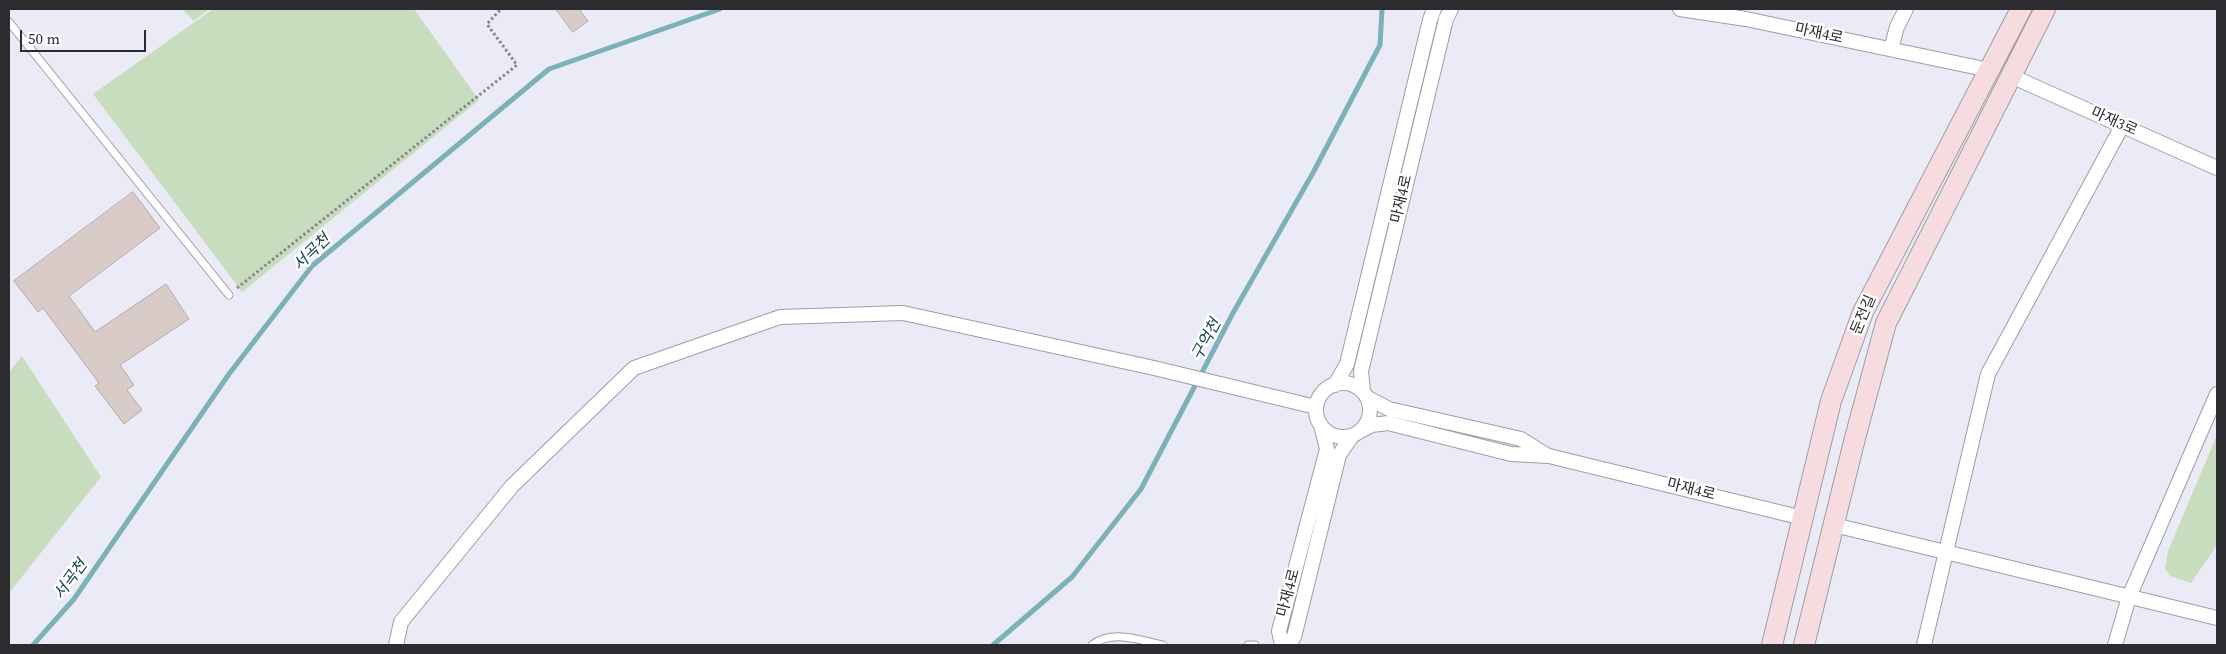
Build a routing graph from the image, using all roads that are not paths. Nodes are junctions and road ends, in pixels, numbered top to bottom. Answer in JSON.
{"nodes":[{"id":1,"x":1434,"y":9,"type":"edge"},
{"id":2,"x":1451,"y":9,"type":"edge"},
{"id":3,"x":1680,"y":9,"type":"edge"},
{"id":4,"x":1709,"y":9,"type":"edge"},
{"id":5,"x":1906,"y":9,"type":"edge"},
{"id":6,"x":2021,"y":9,"type":"edge"},
{"id":7,"x":2045,"y":9,"type":"edge"},
{"id":8,"x":1747,"y":14,"type":"edge"},
{"id":9,"x":9,"y":22,"type":"edge"},
{"id":10,"x":1891,"y":49,"type":"junction"},
{"id":11,"x":1989,"y":70,"type":"junction"},
{"id":12,"x":2011,"y":76,"type":"junction"},
{"id":13,"x":2122,"y":126,"type":"junction"},
{"id":14,"x":2217,"y":168,"type":"edge"},
{"id":15,"x":229,"y":295,"type":"road end"},
{"id":16,"x":1335,"y":384,"type":"junction"},
{"id":17,"x":2217,"y":394,"type":"edge"},
{"id":18,"x":1365,"y":395,"type":"junction"},
{"id":19,"x":1316,"y":407,"type":"junction"},
{"id":20,"x":1321,"y":425,"type":"junction"},
{"id":21,"x":1356,"y":433,"type":"junction"},
{"id":22,"x":1549,"y":456,"type":"junction"},
{"id":23,"x":1803,"y":518,"type":"junction"},
{"id":24,"x":1834,"y":524,"type":"junction"},
{"id":25,"x":1946,"y":552,"type":"junction"},
{"id":26,"x":2129,"y":597,"type":"junction"},
{"id":27,"x":2217,"y":618,"type":"edge"},
{"id":28,"x":396,"y":645,"type":"edge"},
{"id":29,"x":1092,"y":645,"type":"edge"},
{"id":30,"x":1163,"y":645,"type":"edge"},
{"id":31,"x":1248,"y":645,"type":"edge"},
{"id":32,"x":1255,"y":645,"type":"edge"},
{"id":33,"x":1282,"y":645,"type":"edge"},
{"id":34,"x":1288,"y":645,"type":"edge"},
{"id":35,"x":1772,"y":645,"type":"edge"},
{"id":36,"x":1804,"y":645,"type":"edge"},
{"id":37,"x":1924,"y":645,"type":"edge"},
{"id":38,"x":2115,"y":645,"type":"edge"}],
"edges":[{"from":1,"to":16,"type":"street","name":"마재4로"},
{"from":2,"to":18,"type":"street","name":"마재4로"},
{"from":3,"to":8,"type":"street","name":"마재4로"},
{"from":4,"to":8,"type":"street","name":"마재4로"},
{"from":5,"to":10,"type":"street"},
{"from":6,"to":11,"type":"street","name":"둔전길"},
{"from":7,"to":12,"type":"street","name":"둔전길"},
{"from":8,"to":10,"type":"street","name":"마재4로"},
{"from":9,"to":15,"type":"lane"},
{"from":10,"to":11,"type":"street","name":"마재4로"},
{"from":11,"to":23,"type":"street","name":"둔전길"},
{"from":12,"to":13,"type":"street","name":"마재3로"},
{"from":12,"to":24,"type":"street","name":"둔전길"},
{"from":13,"to":14,"type":"street","name":"마재3로"},
{"from":13,"to":25,"type":"street"},
{"from":16,"to":18,"type":"street"},
{"from":16,"to":19,"type":"street"},
{"from":17,"to":26,"type":"street"},
{"from":18,"to":21,"type":"street"},
{"from":18,"to":22,"type":"street","name":"마재4로"},
{"from":19,"to":20,"type":"street"},
{"from":19,"to":28,"type":"street"},
{"from":20,"to":21,"type":"street"},
{"from":20,"to":33,"type":"street","name":"마재4로"},
{"from":21,"to":22,"type":"street","name":"마재4로"},
{"from":21,"to":34,"type":"street","name":"마재4로"},
{"from":22,"to":23,"type":"street","name":"마재4로"},
{"from":23,"to":24,"type":"street"},
{"from":23,"to":35,"type":"street","name":"둔전길"},
{"from":24,"to":25,"type":"street"},
{"from":24,"to":36,"type":"street","name":"둔전길"},
{"from":25,"to":26,"type":"street"},
{"from":25,"to":37,"type":"street"},
{"from":26,"to":27,"type":"street"},
{"from":26,"to":38,"type":"street"},
{"from":29,"to":30,"type":"lane"},
{"from":31,"to":32,"type":"lane"}]}
